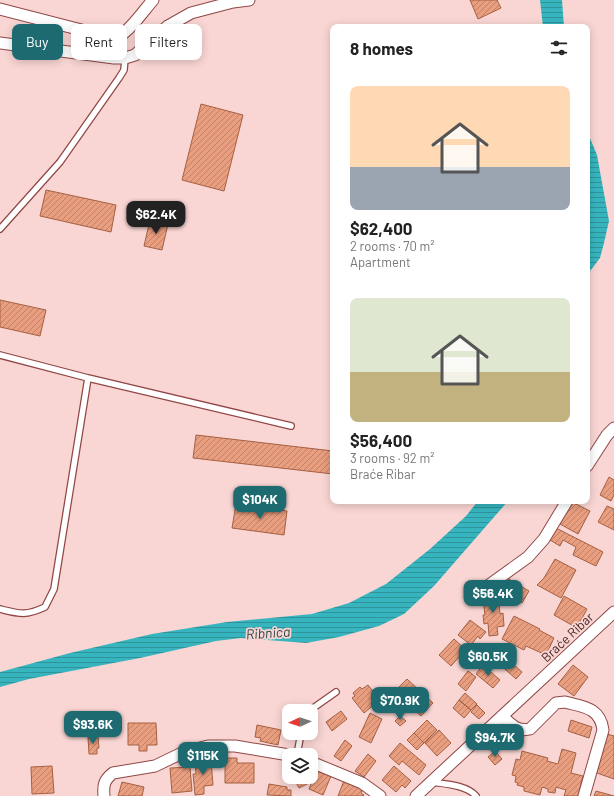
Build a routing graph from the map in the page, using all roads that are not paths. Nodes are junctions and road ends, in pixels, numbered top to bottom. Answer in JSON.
{"nodes":[{"id":1,"x":153,"y":0,"type":"edge"},
{"id":2,"x":250,"y":0,"type":"edge"},
{"id":3,"x":0,"y":9,"type":"edge"},
{"id":4,"x":0,"y":43,"type":"edge"},
{"id":5,"x":71,"y":52,"type":"edge"},
{"id":6,"x":127,"y":57,"type":"edge"},
{"id":7,"x":125,"y":60,"type":"edge"},
{"id":8,"x":0,"y":228,"type":"edge"},
{"id":9,"x":0,"y":355,"type":"edge"},
{"id":10,"x":88,"y":378,"type":"junction"},
{"id":11,"x":291,"y":426,"type":"dead end"},
{"id":12,"x":614,"y":428,"type":"edge"},
{"id":13,"x":590,"y":461,"type":"edge"},
{"id":14,"x":565,"y":504,"type":"edge"},
{"id":15,"x":478,"y":593,"type":"dead end"},
{"id":16,"x":0,"y":609,"type":"edge"},
{"id":17,"x":614,"y":612,"type":"edge"},
{"id":18,"x":336,"y":692,"type":"dead end"},
{"id":19,"x":318,"y":705,"type":"edge"},
{"id":20,"x":502,"y":716,"type":"junction"},
{"id":21,"x":282,"y":754,"type":"edge"},
{"id":22,"x":318,"y":765,"type":"edge"},
{"id":23,"x":431,"y":782,"type":"junction"},
{"id":24,"x":104,"y":796,"type":"edge"},
{"id":25,"x":380,"y":796,"type":"edge"},
{"id":26,"x":416,"y":796,"type":"edge"},
{"id":27,"x":476,"y":796,"type":"edge"},
{"id":28,"x":584,"y":796,"type":"edge"}],
"edges":[{"from":1,"to":3,"type":"street"},
{"from":2,"to":6,"type":"street"},
{"from":4,"to":5,"type":"street"},
{"from":7,"to":8,"type":"lane"},
{"from":9,"to":10,"type":"lane"},
{"from":10,"to":11,"type":"lane"},
{"from":10,"to":16,"type":"lane"},
{"from":12,"to":13,"type":"street"},
{"from":14,"to":15,"type":"street"},
{"from":17,"to":20,"type":"street","name":"Braće Ribar"},
{"from":18,"to":19,"type":"lane"},
{"from":20,"to":23,"type":"street","name":"Braće Ribar"},
{"from":20,"to":28,"type":"street"},
{"from":21,"to":24,"type":"street"},
{"from":22,"to":25,"type":"street"},
{"from":23,"to":26,"type":"street","name":"Braće Ribar"},
{"from":23,"to":27,"type":"lane"}]}
